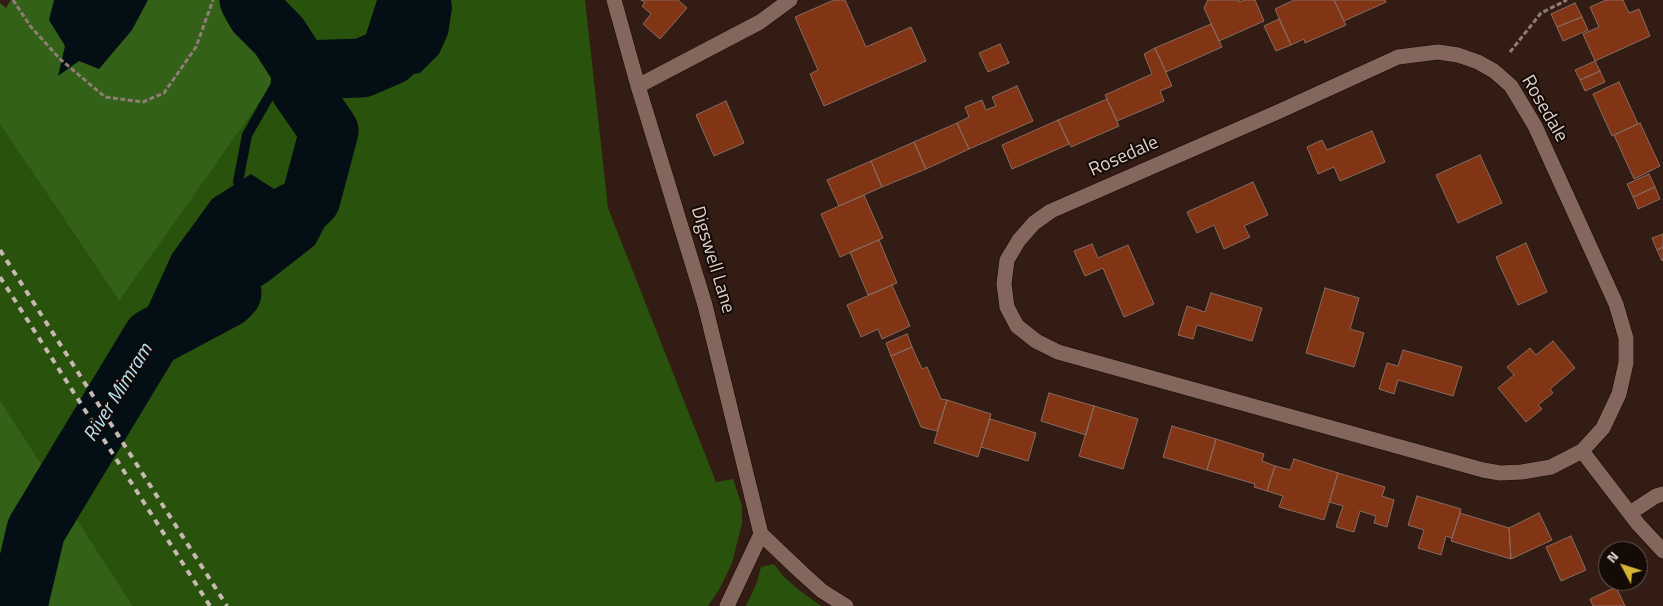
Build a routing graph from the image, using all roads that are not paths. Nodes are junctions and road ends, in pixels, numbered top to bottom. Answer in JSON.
{"nodes":[{"id":1,"x":614,"y":0,"type":"edge"},
{"id":2,"x":790,"y":0,"type":"edge"},
{"id":3,"x":638,"y":86,"type":"junction"},
{"id":4,"x":1582,"y":451,"type":"junction"},
{"id":5,"x":1663,"y":494,"type":"edge"},
{"id":6,"x":1630,"y":514,"type":"junction"},
{"id":7,"x":761,"y":534,"type":"junction"},
{"id":8,"x":1663,"y":551,"type":"edge"},
{"id":9,"x":727,"y":606,"type":"edge"},
{"id":10,"x":846,"y":606,"type":"edge"}],
"edges":[{"from":1,"to":3,"type":"street","name":"Digswell Lane"},
{"from":2,"to":3,"type":"street"},
{"from":3,"to":7,"type":"street","name":"Digswell Lane"},
{"from":4,"to":4,"type":"street","name":"Rosedale"},
{"from":4,"to":6,"type":"street"},
{"from":5,"to":6,"type":"street"},
{"from":6,"to":8,"type":"street"},
{"from":7,"to":9,"type":"street"},
{"from":7,"to":10,"type":"street"}]}
